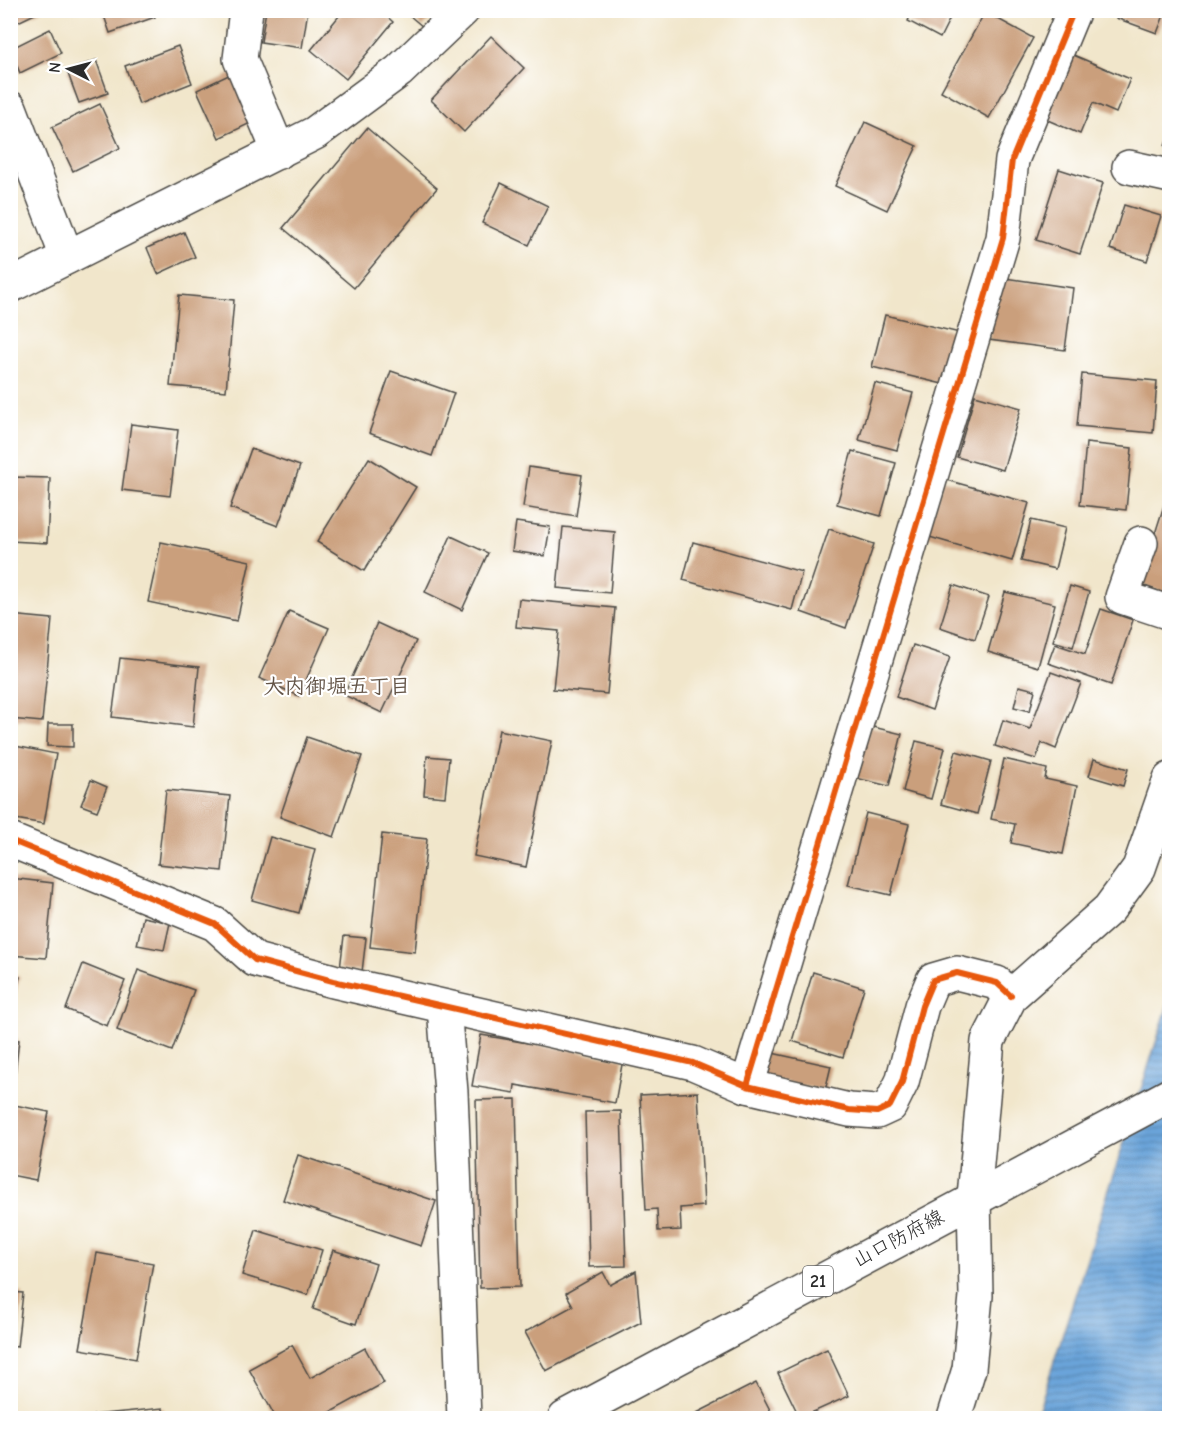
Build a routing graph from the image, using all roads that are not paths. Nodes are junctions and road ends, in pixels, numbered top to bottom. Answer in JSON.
{"nodes":[{"id":1,"x":246,"y":10,"type":"edge"},
{"id":2,"x":463,"y":10,"type":"edge"},
{"id":3,"x":1074,"y":10,"type":"edge"},
{"id":4,"x":10,"y":108,"type":"edge"},
{"id":5,"x":279,"y":152,"type":"junction"},
{"id":6,"x":1129,"y":167,"type":"dead end"},
{"id":7,"x":1170,"y":176,"type":"edge"},
{"id":8,"x":68,"y":257,"type":"junction"},
{"id":9,"x":10,"y":286,"type":"edge"},
{"id":10,"x":1141,"y":543,"type":"dead end"},
{"id":11,"x":1170,"y":613,"type":"edge"},
{"id":12,"x":1170,"y":779,"type":"edge"},
{"id":13,"x":10,"y":840,"type":"edge"},
{"id":14,"x":1011,"y":996,"type":"junction"},
{"id":15,"x":444,"y":1007,"type":"junction"},
{"id":16,"x":747,"y":1086,"type":"junction"},
{"id":17,"x":1170,"y":1095,"type":"edge"},
{"id":18,"x":974,"y":1197,"type":"junction"},
{"id":19,"x":464,"y":1419,"type":"edge"},
{"id":20,"x":565,"y":1419,"type":"edge"},
{"id":21,"x":954,"y":1419,"type":"edge"}],
"edges":[{"from":1,"to":5,"type":"street"},
{"from":2,"to":5,"type":"street"},
{"from":3,"to":16,"type":"street"},
{"from":4,"to":8,"type":"street"},
{"from":5,"to":8,"type":"street"},
{"from":6,"to":7,"type":"street"},
{"from":8,"to":9,"type":"street"},
{"from":10,"to":11,"type":"street"},
{"from":12,"to":14,"type":"street"},
{"from":13,"to":15,"type":"street"},
{"from":14,"to":16,"type":"street"},
{"from":14,"to":18,"type":"street"},
{"from":15,"to":16,"type":"street"},
{"from":15,"to":19,"type":"street"},
{"from":17,"to":18,"type":"street","name":"山口防府線","number":"21"},
{"from":18,"to":20,"type":"street","name":"山口防府線","number":"21"},
{"from":18,"to":21,"type":"street"}]}
